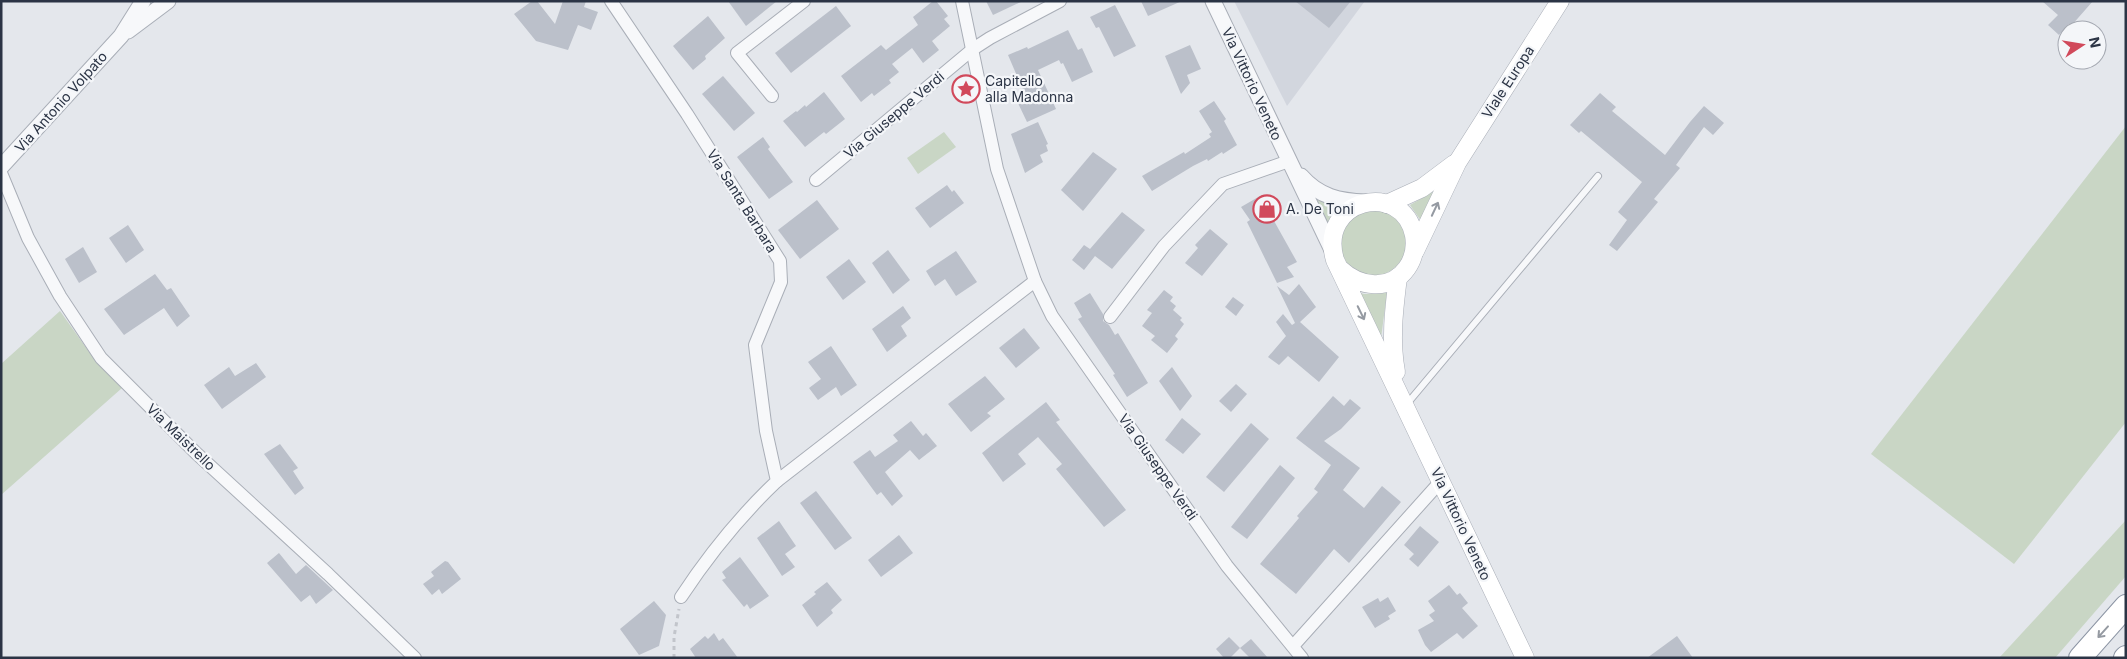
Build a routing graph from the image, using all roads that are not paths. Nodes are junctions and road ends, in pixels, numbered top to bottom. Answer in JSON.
{"nodes":[{"id":1,"x":144,"y":1,"type":"edge"},
{"id":2,"x":168,"y":1,"type":"edge"},
{"id":3,"x":611,"y":1,"type":"edge"},
{"id":4,"x":804,"y":1,"type":"edge"},
{"id":5,"x":962,"y":1,"type":"edge"},
{"id":6,"x":1060,"y":1,"type":"edge"},
{"id":7,"x":1213,"y":1,"type":"edge"},
{"id":8,"x":1560,"y":1,"type":"edge"},
{"id":9,"x":120,"y":36,"type":"junction"},
{"id":10,"x":973,"y":49,"type":"junction"},
{"id":11,"x":772,"y":96,"type":"dead end"},
{"id":12,"x":1457,"y":162,"type":"junction"},
{"id":13,"x":1290,"y":164,"type":"junction"},
{"id":14,"x":1,"y":167,"type":"edge"},
{"id":15,"x":1,"y":173,"type":"edge"},
{"id":16,"x":1598,"y":176,"type":"dead end"},
{"id":17,"x":816,"y":180,"type":"dead end"},
{"id":18,"x":1366,"y":202,"type":"junction"},
{"id":19,"x":1387,"y":204,"type":"junction"},
{"id":20,"x":1332,"y":250,"type":"junction"},
{"id":21,"x":1414,"y":253,"type":"junction"},
{"id":22,"x":1340,"y":269,"type":"junction"},
{"id":23,"x":1398,"y":277,"type":"junction"},
{"id":24,"x":1035,"y":280,"type":"junction"},
{"id":25,"x":1110,"y":317,"type":"dead end"},
{"id":26,"x":1402,"y":398,"type":"junction"},
{"id":27,"x":777,"y":481,"type":"junction"},
{"id":28,"x":1441,"y":481,"type":"junction"},
{"id":29,"x":681,"y":597,"type":"road end"},
{"id":30,"x":2126,"y":606,"type":"edge"},
{"id":31,"x":1293,"y":646,"type":"junction"},
{"id":32,"x":415,"y":658,"type":"edge"},
{"id":33,"x":1302,"y":658,"type":"edge"},
{"id":34,"x":1525,"y":658,"type":"edge"},
{"id":35,"x":2080,"y":658,"type":"edge"}],
"edges":[{"from":1,"to":9,"type":"street","name":"Via Antonio Volpato"},
{"from":2,"to":9,"type":"street","name":"Via Antonio Volpato"},
{"from":3,"to":27,"type":"street","name":"Via Santa Barbara"},
{"from":4,"to":11,"type":"street"},
{"from":5,"to":10,"type":"street","name":"Via Giuseppe Verdi"},
{"from":6,"to":10,"type":"street","name":"Via Giuseppe Verdi"},
{"from":7,"to":13,"type":"street","name":"Via Vittorio Veneto"},
{"from":8,"to":12,"type":"main road","name":"Viale Europa"},
{"from":9,"to":14,"type":"street","name":"Via Antonio Volpato"},
{"from":10,"to":17,"type":"street","name":"Via Giuseppe Verdi"},
{"from":10,"to":24,"type":"street","name":"Via Giuseppe Verdi"},
{"from":12,"to":19,"type":"main road","name":"Viale Europa"},
{"from":21,"to":12,"type":"main road","name":"Viale Europa","one_way":true},
{"from":13,"to":18,"type":"street","name":"Via Vittorio Veneto"},
{"from":13,"to":20,"type":"street","name":"Via Vittorio Veneto"},
{"from":13,"to":25,"type":"street"},
{"from":15,"to":32,"type":"street","name":"Via Maistrello"},
{"from":16,"to":26,"type":"lane"},
{"from":18,"to":19,"type":"main road","name":"Via Vittorio Veneto"},
{"from":18,"to":20,"type":"main road"},
{"from":19,"to":21,"type":"main road"},
{"from":20,"to":22,"type":"main road","name":"Via Vittorio Veneto"},
{"from":21,"to":23,"type":"main road","name":"Via Vittorio Veneto"},
{"from":22,"to":23,"type":"main road"},
{"from":22,"to":26,"type":"main road","name":"Via Vittorio Veneto","one_way":true},
{"from":23,"to":26,"type":"main road","name":"Via Vittorio Veneto"},
{"from":24,"to":27,"type":"street"},
{"from":24,"to":31,"type":"street","name":"Via Giuseppe Verdi"},
{"from":26,"to":28,"type":"main road","name":"Via Vittorio Veneto"},
{"from":27,"to":29,"type":"street"},
{"from":28,"to":31,"type":"street"},
{"from":28,"to":34,"type":"main road","name":"Via Vittorio Veneto"},
{"from":30,"to":35,"type":"highway","one_way":true},
{"from":31,"to":33,"type":"street","name":"Via Giuseppe Verdi"}]}
